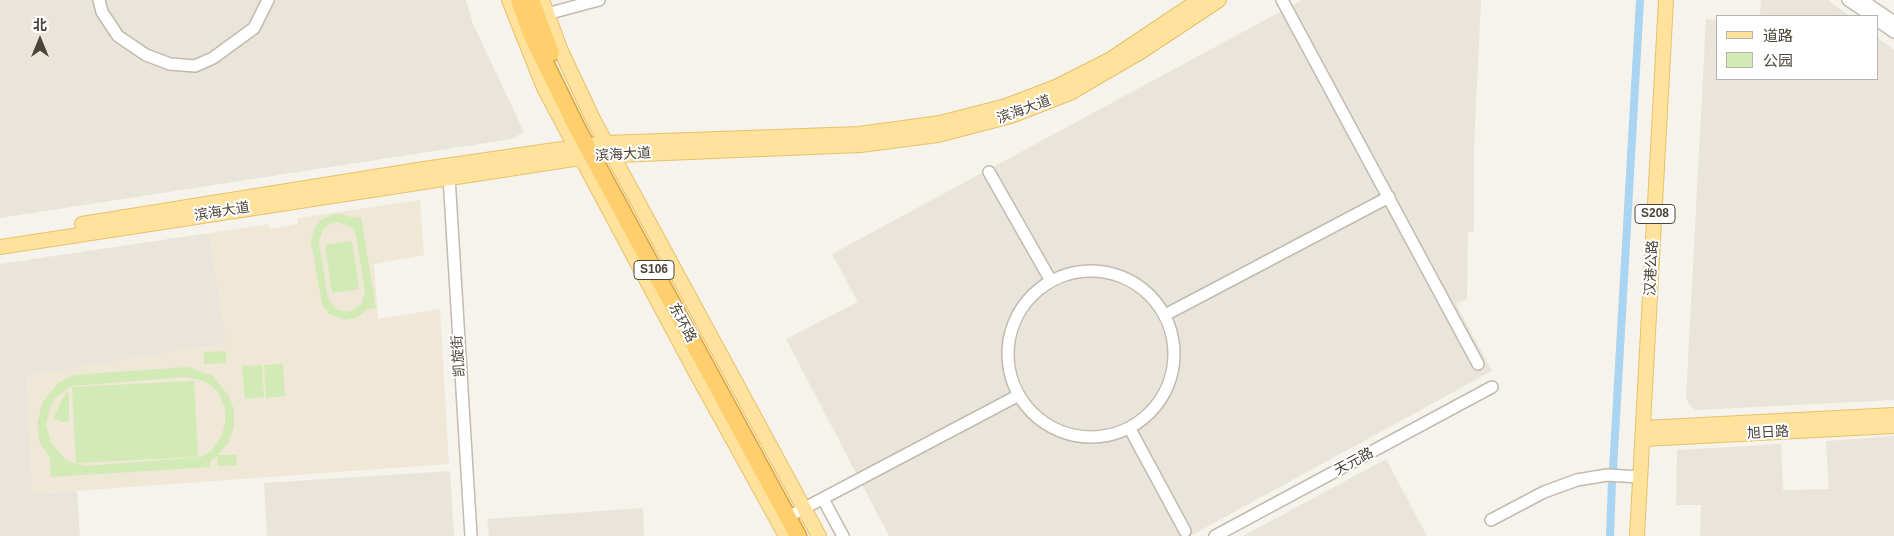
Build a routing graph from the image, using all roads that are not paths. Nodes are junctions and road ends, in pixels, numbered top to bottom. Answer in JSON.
{"nodes":[{"id":1,"x":99,"y":0,"type":"edge"},
{"id":2,"x":268,"y":0,"type":"edge"},
{"id":3,"x":509,"y":0,"type":"edge"},
{"id":4,"x":519,"y":0,"type":"edge"},
{"id":5,"x":531,"y":0,"type":"edge"},
{"id":6,"x":542,"y":0,"type":"edge"},
{"id":7,"x":599,"y":0,"type":"edge"},
{"id":8,"x":1199,"y":0,"type":"edge"},
{"id":9,"x":1219,"y":0,"type":"edge"},
{"id":10,"x":1282,"y":0,"type":"edge"},
{"id":11,"x":1666,"y":0,"type":"edge"},
{"id":12,"x":1671,"y":0,"type":"edge"},
{"id":13,"x":1848,"y":0,"type":"edge"},
{"id":14,"x":1862,"y":0,"type":"edge"},
{"id":15,"x":1870,"y":15,"type":"edge"},
{"id":16,"x":542,"y":16,"type":"junction"},
{"id":17,"x":1879,"y":21,"type":"edge"},
{"id":18,"x":1894,"y":22,"type":"edge"},
{"id":19,"x":1894,"y":32,"type":"edge"},
{"id":20,"x":594,"y":150,"type":"junction"},
{"id":21,"x":990,"y":172,"type":"dead end"},
{"id":22,"x":446,"y":177,"type":"junction"},
{"id":23,"x":1389,"y":197,"type":"junction"},
{"id":24,"x":0,"y":238,"type":"edge"},
{"id":25,"x":0,"y":247,"type":"edge"},
{"id":26,"x":1051,"y":281,"type":"junction"},
{"id":27,"x":1165,"y":315,"type":"junction"},
{"id":28,"x":1478,"y":364,"type":"dead end"},
{"id":29,"x":1492,"y":387,"type":"dead end"},
{"id":30,"x":1019,"y":395,"type":"junction"},
{"id":31,"x":1894,"y":415,"type":"edge"},
{"id":32,"x":1894,"y":426,"type":"edge"},
{"id":33,"x":1130,"y":429,"type":"junction"},
{"id":34,"x":1646,"y":434,"type":"junction"},
{"id":35,"x":1640,"y":477,"type":"junction"},
{"id":36,"x":823,"y":499,"type":"junction"},
{"id":37,"x":791,"y":515,"type":"junction"},
{"id":38,"x":1491,"y":520,"type":"dead end"},
{"id":39,"x":1185,"y":532,"type":"dead end"},
{"id":40,"x":465,"y":536,"type":"edge"},
{"id":41,"x":470,"y":536,"type":"edge"},
{"id":42,"x":786,"y":536,"type":"edge"},
{"id":43,"x":798,"y":536,"type":"edge"},
{"id":44,"x":807,"y":536,"type":"edge"},
{"id":45,"x":819,"y":536,"type":"edge"},
{"id":46,"x":843,"y":536,"type":"edge"},
{"id":47,"x":1215,"y":536,"type":"edge"},
{"id":48,"x":1637,"y":536,"type":"edge"},
{"id":49,"x":1644,"y":536,"type":"edge"}],
"edges":[{"from":1,"to":2,"type":"street"},
{"from":3,"to":20,"type":"main road"},
{"from":4,"to":20,"type":"highway","name":"东环路","number":"S106"},
{"from":5,"to":16,"type":"highway","name":"东环路","number":"S106"},
{"from":6,"to":16,"type":"main road"},
{"from":7,"to":16,"type":"street"},
{"from":8,"to":20,"type":"main road","name":"滨海大道"},
{"from":9,"to":20,"type":"main road","name":"滨海大道"},
{"from":10,"to":23,"type":"street"},
{"from":11,"to":34,"type":"main road","name":"汉港公路","number":"S208"},
{"from":12,"to":34,"type":"main road","name":"汉港公路"},
{"from":13,"to":15,"type":"street"},
{"from":14,"to":18,"type":"street"},
{"from":16,"to":20,"type":"highway","name":"东环路","number":"S106"},
{"from":17,"to":19,"type":"street"},
{"from":20,"to":22,"type":"main road","name":"滨海大道"},
{"from":20,"to":24,"type":"main road","name":"滨海大道"},
{"from":20,"to":37,"type":"highway","name":"东环路","number":"S106"},
{"from":21,"to":26,"type":"street"},
{"from":22,"to":25,"type":"main road","name":"滨海大道"},
{"from":22,"to":40,"type":"street","name":"凯旋街"},
{"from":22,"to":41,"type":"street","name":"凯旋街"},
{"from":23,"to":27,"type":"street"},
{"from":23,"to":28,"type":"street"},
{"from":26,"to":27,"type":"street"},
{"from":26,"to":30,"type":"street"},
{"from":27,"to":33,"type":"street"},
{"from":29,"to":47,"type":"street","name":"天元路"},
{"from":30,"to":33,"type":"street"},
{"from":30,"to":36,"type":"street"},
{"from":31,"to":34,"type":"main road","name":"旭日路"},
{"from":32,"to":34,"type":"main road","name":"旭日路"},
{"from":33,"to":39,"type":"street"},
{"from":34,"to":35,"type":"main road","name":"汉港公路","number":"S208"},
{"from":34,"to":49,"type":"main road","name":"汉港公路"},
{"from":35,"to":38,"type":"street"},
{"from":35,"to":48,"type":"main road","name":"汉港公路","number":"S208"},
{"from":36,"to":37,"type":"street"},
{"from":36,"to":46,"type":"street"},
{"from":37,"to":42,"type":"main road"},
{"from":37,"to":43,"type":"highway","name":"东环路","number":"S106"},
{"from":37,"to":44,"type":"highway","name":"东环路","number":"S106"},
{"from":37,"to":45,"type":"main road"}]}
